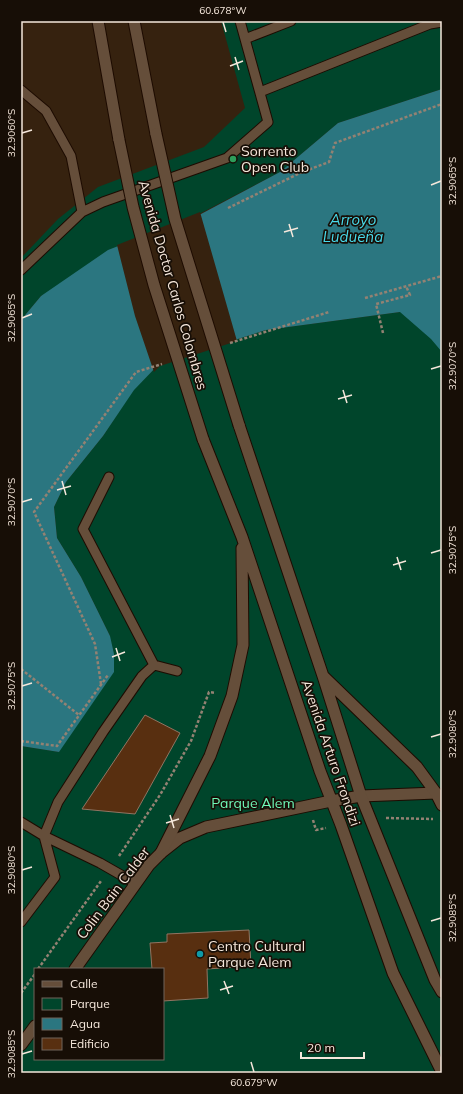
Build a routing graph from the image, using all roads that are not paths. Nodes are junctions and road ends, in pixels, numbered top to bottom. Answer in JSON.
{"nodes":[{"id":1,"x":98,"y":21,"type":"edge"},
{"id":2,"x":134,"y":21,"type":"edge"},
{"id":3,"x":240,"y":21,"type":"edge"},
{"id":4,"x":291,"y":21,"type":"edge"},
{"id":5,"x":442,"y":22,"type":"edge"},
{"id":6,"x":429,"y":23,"type":"edge"},
{"id":7,"x":245,"y":39,"type":"junction"},
{"id":8,"x":21,"y":90,"type":"edge"},
{"id":9,"x":260,"y":92,"type":"junction"},
{"id":10,"x":82,"y":212,"type":"junction"},
{"id":11,"x":21,"y":270,"type":"edge"},
{"id":12,"x":239,"y":425,"type":"joint"},
{"id":13,"x":202,"y":439,"type":"joint"},
{"id":14,"x":109,"y":477,"type":"dead end"},
{"id":15,"x":242,"y":537,"type":"junction"},
{"id":16,"x":154,"y":665,"type":"junction"},
{"id":17,"x":176,"y":671,"type":"dead end"},
{"id":18,"x":323,"y":676,"type":"junction"},
{"id":19,"x":436,"y":793,"type":"junction"},
{"id":20,"x":362,"y":796,"type":"junction"},
{"id":21,"x":331,"y":800,"type":"junction"},
{"id":22,"x":442,"y":805,"type":"edge"},
{"id":23,"x":21,"y":822,"type":"edge"},
{"id":24,"x":44,"y":836,"type":"junction"},
{"id":25,"x":161,"y":853,"type":"junction"},
{"id":26,"x":135,"y":883,"type":"junction"},
{"id":27,"x":21,"y":922,"type":"edge"},
{"id":28,"x":76,"y":968,"type":"edge"},
{"id":29,"x":442,"y":992,"type":"edge"},
{"id":30,"x":34,"y":1027,"type":"edge"},
{"id":31,"x":21,"y":1045,"type":"edge"},
{"id":32,"x":442,"y":1072,"type":"edge"}],
"edges":[{"from":1,"to":13,"type":"main road","name":"Avenida Doctor Carlos Colombres","bridge":true},
{"from":2,"to":12,"type":"main road","name":"Avenida Doctor Carlos Colombres","bridge":true},
{"from":3,"to":7,"type":"lane"},
{"from":4,"to":7,"type":"lane"},
{"from":5,"to":6,"type":"lane"},
{"from":6,"to":9,"type":"lane"},
{"from":7,"to":9,"type":"lane"},
{"from":8,"to":10,"type":"lane"},
{"from":9,"to":10,"type":"lane"},
{"from":10,"to":11,"type":"lane"},
{"from":12,"to":18,"type":"main road","name":"Avenida Arturo Frondizi"},
{"from":13,"to":15,"type":"main road","name":"Avenida Arturo Frondizi"},
{"from":14,"to":16,"type":"lane"},
{"from":15,"to":21,"type":"main road","name":"Avenida Arturo Frondizi"},
{"from":15,"to":25,"type":"main road"},
{"from":16,"to":17,"type":"lane"},
{"from":16,"to":24,"type":"lane"},
{"from":18,"to":19,"type":"main road"},
{"from":18,"to":20,"type":"main road","name":"Avenida Arturo Frondizi"},
{"from":19,"to":20,"type":"main road","name":"Colin Bain Calder"},
{"from":19,"to":22,"type":"main road"},
{"from":20,"to":21,"type":"main road","name":"Colin Bain Calder"},
{"from":20,"to":29,"type":"main road","name":"Avenida Arturo Frondizi"},
{"from":21,"to":25,"type":"main road","name":"Colin Bain Calder"},
{"from":21,"to":32,"type":"main road","name":"Avenida Arturo Frondizi"},
{"from":23,"to":24,"type":"lane"},
{"from":24,"to":26,"type":"lane"},
{"from":24,"to":27,"type":"lane"},
{"from":25,"to":26,"type":"main road","name":"Colin Bain Calder"},
{"from":26,"to":28,"type":"main road","name":"Colin Bain Calder"},
{"from":30,"to":31,"type":"main road"}]}
